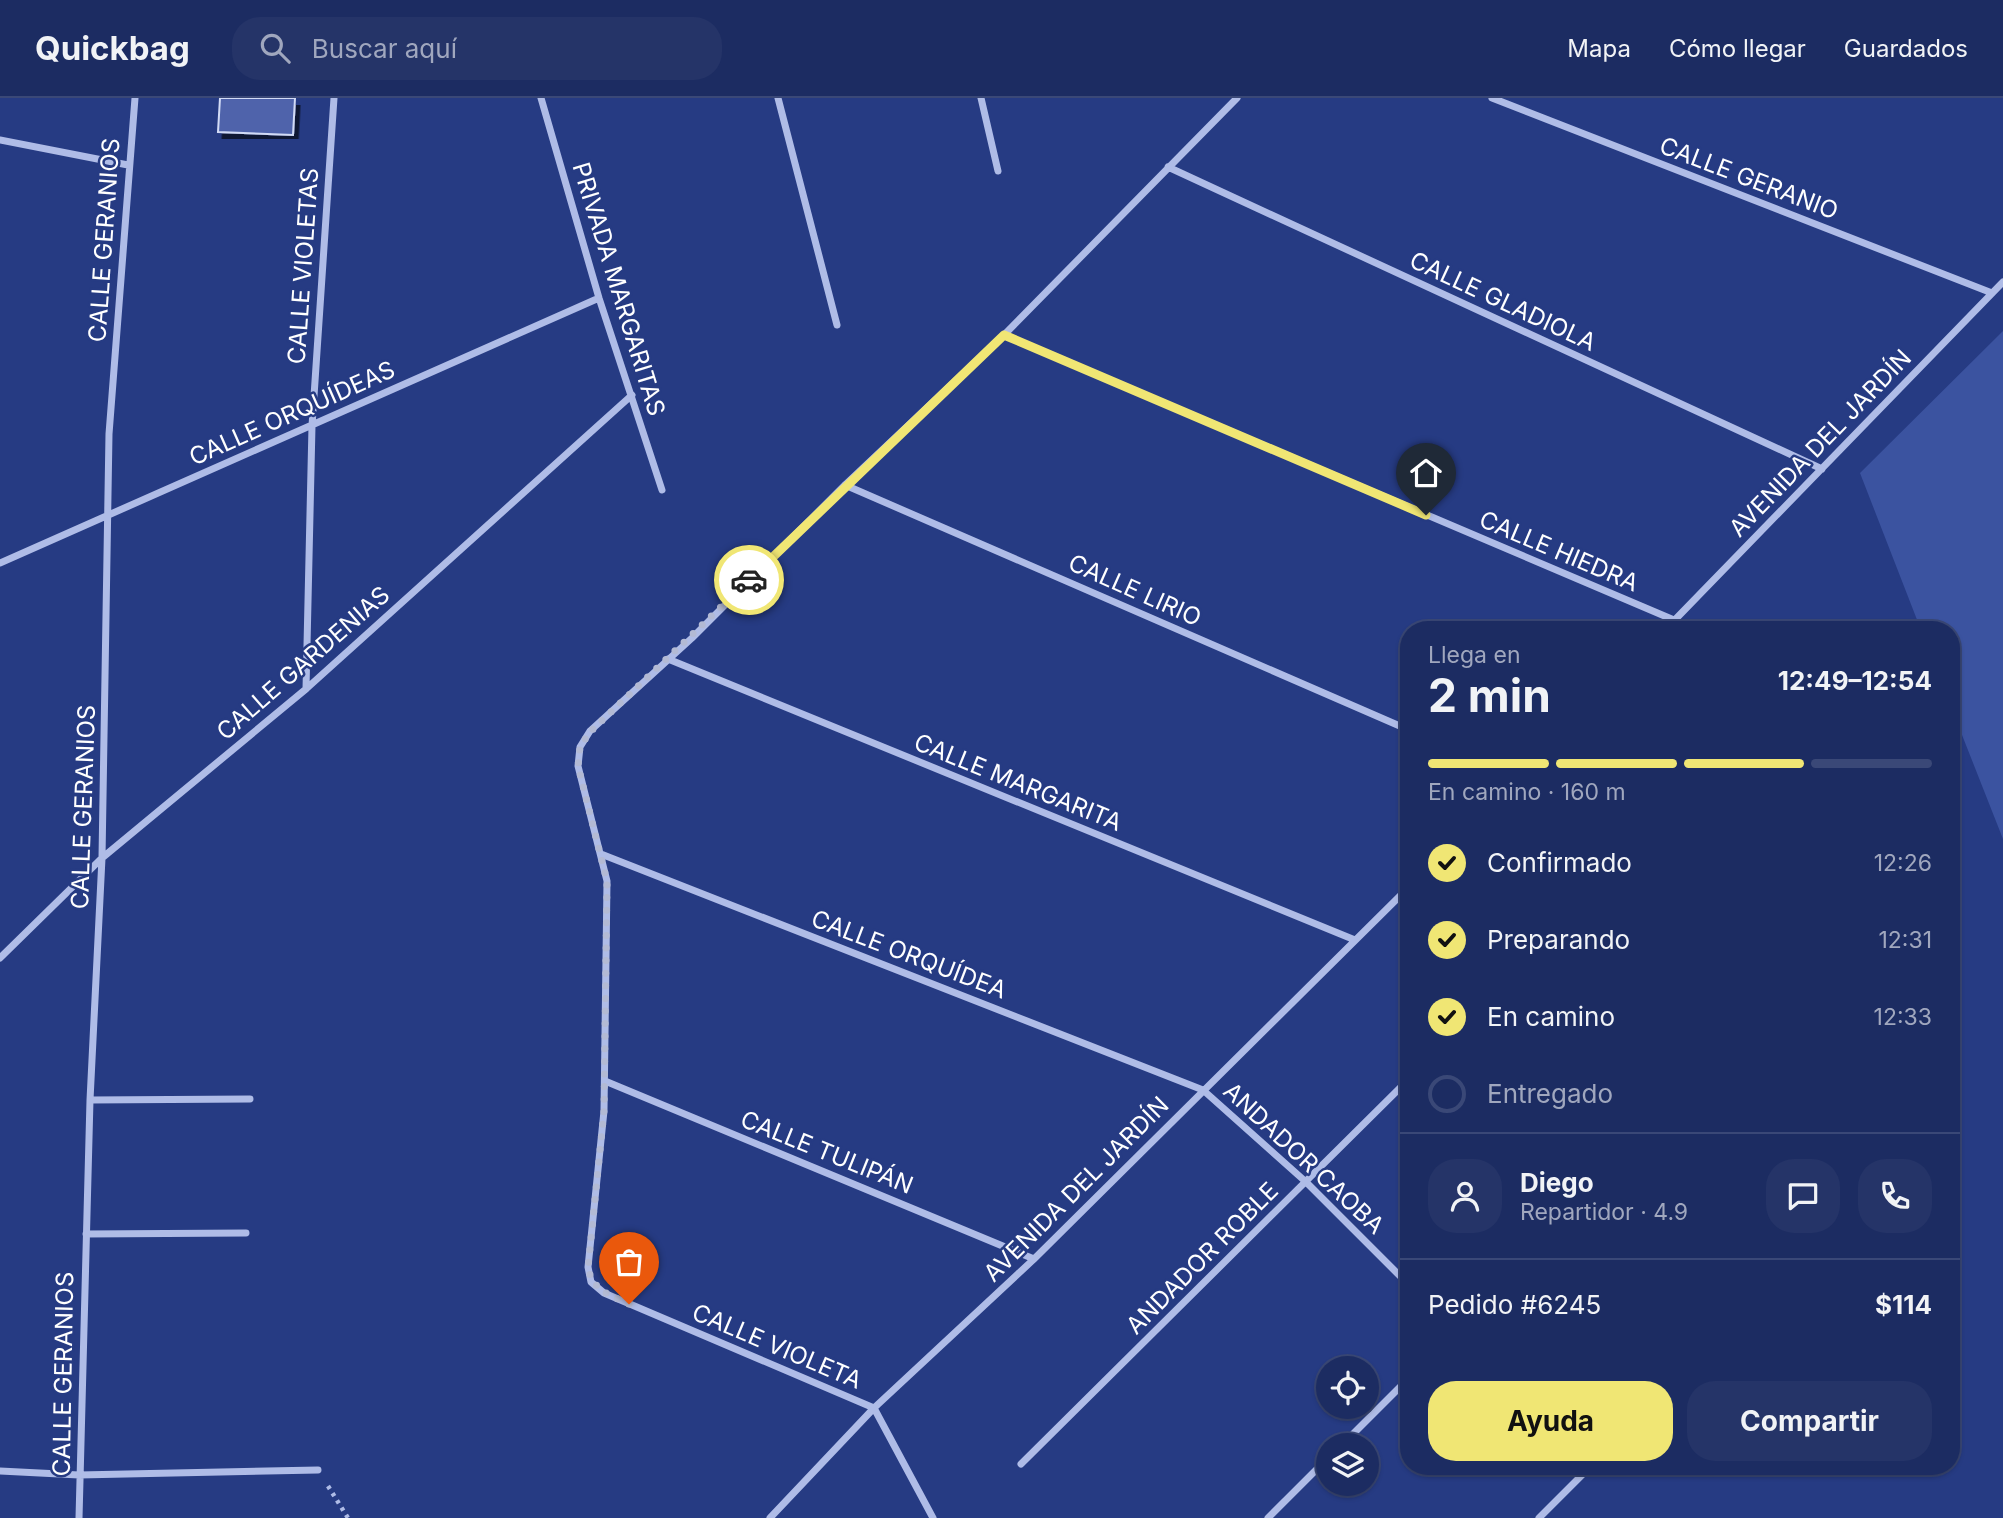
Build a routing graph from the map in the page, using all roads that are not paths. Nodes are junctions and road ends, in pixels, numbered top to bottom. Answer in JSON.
{"nodes":[{"id":1,"x":135,"y":98,"type":"edge"},
{"id":2,"x":334,"y":98,"type":"edge"},
{"id":3,"x":541,"y":98,"type":"edge"},
{"id":4,"x":778,"y":98,"type":"edge"},
{"id":5,"x":981,"y":98,"type":"edge"},
{"id":6,"x":1237,"y":98,"type":"edge"},
{"id":7,"x":1493,"y":98,"type":"edge"},
{"id":8,"x":0,"y":139,"type":"edge"},
{"id":9,"x":128,"y":165,"type":"junction"},
{"id":10,"x":1168,"y":167,"type":"junction"},
{"id":11,"x":998,"y":172,"type":"dead end"},
{"id":12,"x":2003,"y":282,"type":"edge"},
{"id":13,"x":1992,"y":293,"type":"junction"},
{"id":14,"x":599,"y":298,"type":"junction"},
{"id":15,"x":836,"y":326,"type":"dead end"},
{"id":16,"x":1004,"y":335,"type":"junction"},
{"id":17,"x":632,"y":395,"type":"junction"},
{"id":18,"x":312,"y":426,"type":"junction"},
{"id":19,"x":1822,"y":469,"type":"junction"},
{"id":20,"x":845,"y":485,"type":"junction"},
{"id":21,"x":662,"y":490,"type":"dead end"},
{"id":22,"x":108,"y":514,"type":"junction"},
{"id":23,"x":0,"y":563,"type":"edge"},
{"id":24,"x":1674,"y":620,"type":"joint"},
{"id":25,"x":668,"y":659,"type":"junction"},
{"id":26,"x":306,"y":689,"type":"junction"},
{"id":27,"x":1400,"y":726,"type":"edge"},
{"id":28,"x":601,"y":854,"type":"junction"},
{"id":29,"x":102,"y":858,"type":"junction"},
{"id":30,"x":1400,"y":896,"type":"edge"},
{"id":31,"x":1355,"y":940,"type":"junction"},
{"id":32,"x":0,"y":958,"type":"edge"},
{"id":33,"x":605,"y":1081,"type":"junction"},
{"id":34,"x":1400,"y":1088,"type":"edge"},
{"id":35,"x":1203,"y":1090,"type":"junction"},
{"id":36,"x":250,"y":1098,"type":"dead end"},
{"id":37,"x":90,"y":1100,"type":"junction"},
{"id":38,"x":1306,"y":1182,"type":"junction"},
{"id":39,"x":246,"y":1233,"type":"dead end"},
{"id":40,"x":86,"y":1234,"type":"junction"},
{"id":41,"x":1034,"y":1259,"type":"junction"},
{"id":42,"x":1400,"y":1276,"type":"edge"},
{"id":43,"x":1400,"y":1387,"type":"edge"},
{"id":44,"x":874,"y":1408,"type":"junction"},
{"id":45,"x":1354,"y":1433,"type":"edge"},
{"id":46,"x":1021,"y":1464,"type":"dead end"},
{"id":47,"x":318,"y":1470,"type":"road end"},
{"id":48,"x":1316,"y":1470,"type":"edge"},
{"id":49,"x":0,"y":1471,"type":"edge"},
{"id":50,"x":79,"y":1475,"type":"junction"},
{"id":51,"x":1578,"y":1475,"type":"edge"},
{"id":52,"x":79,"y":1518,"type":"edge"},
{"id":53,"x":770,"y":1518,"type":"edge"},
{"id":54,"x":933,"y":1518,"type":"edge"},
{"id":55,"x":1268,"y":1518,"type":"edge"},
{"id":56,"x":1539,"y":1518,"type":"edge"}],
"edges":[{"from":1,"to":9,"type":"street","name":"CALLE GERANIOS"},
{"from":2,"to":18,"type":"street","name":"CALLE VIOLETAS"},
{"from":3,"to":14,"type":"street","name":"PRIVADA MARGARITAS"},
{"from":4,"to":15,"type":"street"},
{"from":5,"to":11,"type":"street"},
{"from":6,"to":10,"type":"street"},
{"from":7,"to":13,"type":"street","name":"CALLE GERANIO"},
{"from":8,"to":9,"type":"street"},
{"from":9,"to":22,"type":"street","name":"CALLE GERANIOS"},
{"from":10,"to":16,"type":"street"},
{"from":10,"to":19,"type":"street","name":"CALLE GLADIOLA"},
{"from":12,"to":13,"type":"street","name":"AVENIDA DEL JARDÍN"},
{"from":13,"to":19,"type":"street","name":"AVENIDA DEL JARDÍN"},
{"from":14,"to":17,"type":"street","name":"PRIVADA MARGARITAS"},
{"from":14,"to":18,"type":"street","name":"CALLE ORQUÍDEAS"},
{"from":16,"to":20,"type":"street"},
{"from":16,"to":24,"type":"street","name":"CALLE HIEDRA"},
{"from":17,"to":21,"type":"street","name":"PRIVADA MARGARITAS"},
{"from":17,"to":26,"type":"street","name":"CALLE GARDENIAS"},
{"from":18,"to":22,"type":"street","name":"CALLE ORQUÍDEAS"},
{"from":18,"to":26,"type":"street","name":"CALLE VIOLETAS"},
{"from":19,"to":24,"type":"street","name":"AVENIDA DEL JARDÍN"},
{"from":20,"to":25,"type":"street"},
{"from":20,"to":27,"type":"street","name":"CALLE LIRIO"},
{"from":22,"to":23,"type":"street","name":"CALLE ORQUÍDEAS"},
{"from":22,"to":29,"type":"street","name":"CALLE GERANIOS"},
{"from":25,"to":28,"type":"street"},
{"from":25,"to":31,"type":"street","name":"CALLE MARGARITA"},
{"from":26,"to":29,"type":"street","name":"CALLE GARDENIAS"},
{"from":28,"to":33,"type":"street"},
{"from":28,"to":35,"type":"street","name":"CALLE ORQUÍDEA"},
{"from":29,"to":32,"type":"street","name":"CALLE GARDENIAS"},
{"from":29,"to":37,"type":"street","name":"CALLE GERANIOS"},
{"from":30,"to":31,"type":"street","name":"AVENIDA DEL JARDÍN"},
{"from":31,"to":35,"type":"street","name":"AVENIDA DEL JARDÍN"},
{"from":33,"to":41,"type":"street","name":"CALLE TULIPÁN"},
{"from":33,"to":44,"type":"street","name":"CALLE VIOLETA"},
{"from":34,"to":38,"type":"street","name":"ANDADOR ROBLE"},
{"from":35,"to":38,"type":"street","name":"ANDADOR CAOBA"},
{"from":35,"to":41,"type":"street","name":"AVENIDA DEL JARDÍN"},
{"from":36,"to":37,"type":"street"},
{"from":37,"to":40,"type":"street","name":"CALLE GERANIOS"},
{"from":38,"to":42,"type":"street","name":"ANDADOR CAOBA"},
{"from":38,"to":46,"type":"street","name":"ANDADOR ROBLE"},
{"from":39,"to":40,"type":"street"},
{"from":40,"to":50,"type":"street","name":"CALLE GERANIOS"},
{"from":41,"to":44,"type":"street","name":"AVENIDA DEL JARDÍN"},
{"from":43,"to":45,"type":"street"},
{"from":44,"to":53,"type":"street","name":"AVENIDA DEL JARDÍN"},
{"from":44,"to":54,"type":"street"},
{"from":47,"to":50,"type":"street"},
{"from":48,"to":55,"type":"street"},
{"from":49,"to":50,"type":"street"},
{"from":50,"to":52,"type":"street","name":"CALLE GERANIOS"},
{"from":51,"to":56,"type":"street"}]}
